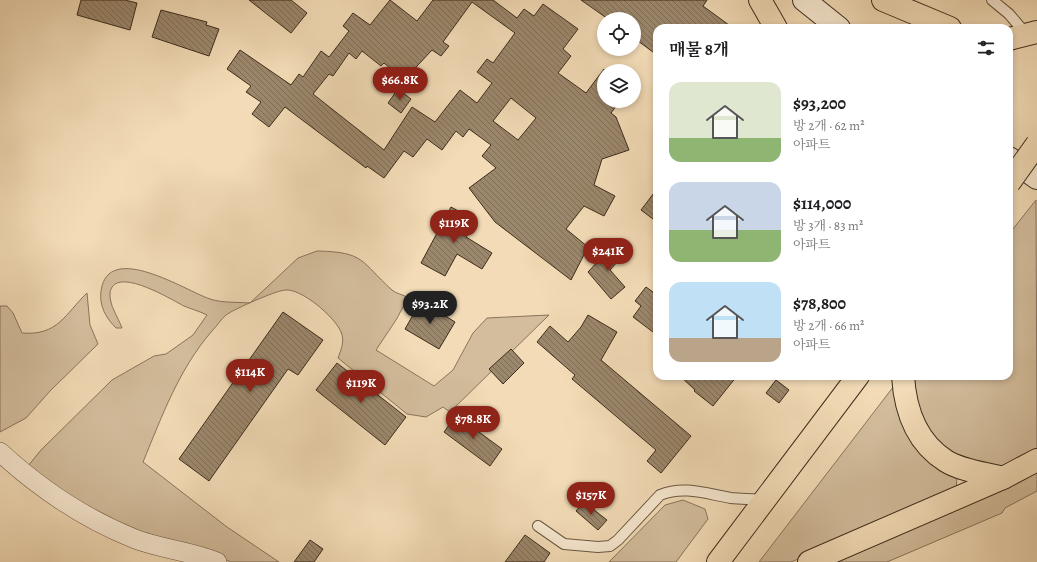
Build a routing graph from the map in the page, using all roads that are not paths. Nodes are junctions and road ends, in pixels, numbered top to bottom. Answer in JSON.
{"nodes":[{"id":1,"x":760,"y":0,"type":"edge"},
{"id":2,"x":804,"y":0,"type":"edge"},
{"id":3,"x":883,"y":0,"type":"edge"},
{"id":4,"x":992,"y":0,"type":"edge"},
{"id":5,"x":774,"y":24,"type":"edge"},
{"id":6,"x":834,"y":24,"type":"edge"},
{"id":7,"x":940,"y":24,"type":"edge"},
{"id":8,"x":1024,"y":35,"type":"edge"},
{"id":9,"x":1037,"y":144,"type":"edge"},
{"id":10,"x":1013,"y":161,"type":"edge"},
{"id":11,"x":1013,"y":177,"type":"edge"},
{"id":12,"x":1037,"y":178,"type":"edge"},
{"id":13,"x":855,"y":380,"type":"edge"},
{"id":14,"x":904,"y":380,"type":"edge"},
{"id":15,"x":0,"y":452,"type":"edge"},
{"id":16,"x":1037,"y":460,"type":"edge"},
{"id":17,"x":1003,"y":478,"type":"junction"},
{"id":18,"x":763,"y":500,"type":"junction"},
{"id":19,"x":538,"y":526,"type":"dead end"},
{"id":20,"x":217,"y":562,"type":"edge"},
{"id":21,"x":718,"y":562,"type":"edge"},
{"id":22,"x":809,"y":562,"type":"edge"}],
"edges":[{"from":1,"to":5,"type":"highway"},
{"from":2,"to":6,"type":"main road"},
{"from":3,"to":7,"type":"highway"},
{"from":4,"to":8,"type":"lane"},
{"from":9,"to":11,"type":"highway","bridge":true},
{"from":10,"to":12,"type":"main road"},
{"from":13,"to":18,"type":"highway"},
{"from":14,"to":17,"type":"highway"},
{"from":15,"to":20,"type":"street"},
{"from":16,"to":17,"type":"highway"},
{"from":17,"to":22,"type":"highway"},
{"from":18,"to":19,"type":"lane"},
{"from":18,"to":21,"type":"highway"}]}
